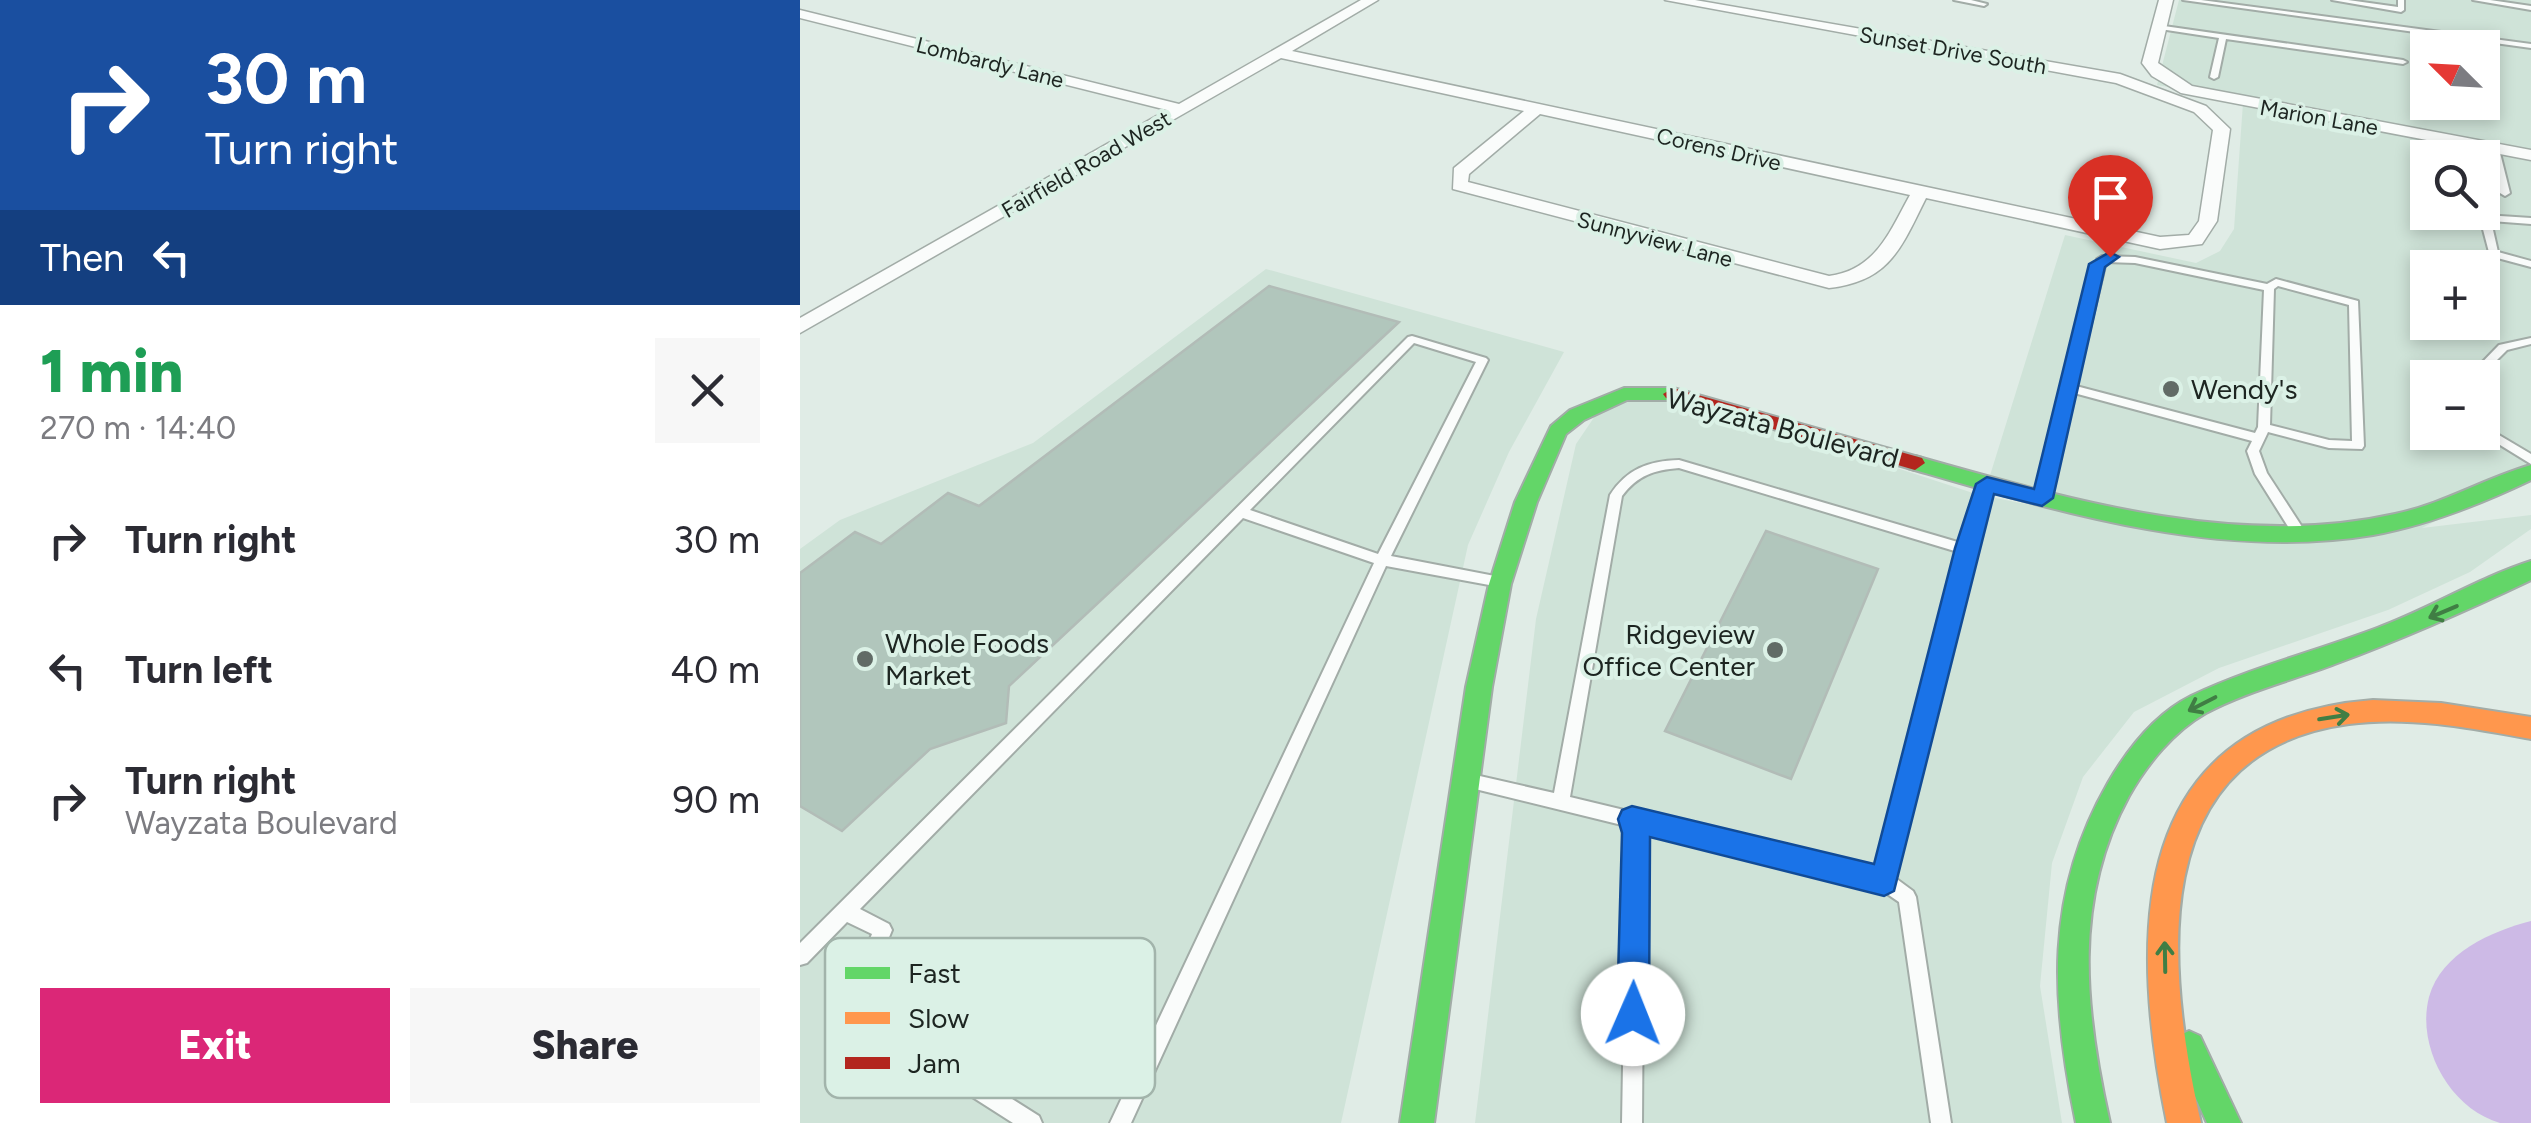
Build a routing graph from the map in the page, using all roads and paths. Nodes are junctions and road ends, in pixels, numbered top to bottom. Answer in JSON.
{"nodes":[{"id":1,"x":1372,"y":0,"type":"edge"},
{"id":2,"x":1672,"y":0,"type":"edge"},
{"id":3,"x":1957,"y":0,"type":"edge"},
{"id":4,"x":2166,"y":0,"type":"edge"},
{"id":5,"x":2186,"y":0,"type":"edge"},
{"id":6,"x":2336,"y":0,"type":"edge"},
{"id":7,"x":2401,"y":0,"type":"edge"},
{"id":8,"x":2476,"y":0,"type":"edge"},
{"id":9,"x":1984,"y":4,"type":"dead end"},
{"id":10,"x":2531,"y":8,"type":"edge"},
{"id":11,"x":800,"y":14,"type":"edge"},
{"id":12,"x":2160,"y":27,"type":"junction"},
{"id":13,"x":2223,"y":36,"type":"junction"},
{"id":14,"x":2531,"y":46,"type":"edge"},
{"id":15,"x":1279,"y":53,"type":"junction"},
{"id":16,"x":2403,"y":62,"type":"dead end"},
{"id":17,"x":2214,"y":77,"type":"dead end"},
{"id":18,"x":1537,"y":108,"type":"junction"},
{"id":19,"x":1181,"y":109,"type":"junction"},
{"id":20,"x":2446,"y":140,"type":"edge"},
{"id":21,"x":2500,"y":150,"type":"edge"},
{"id":22,"x":2531,"y":155,"type":"edge"},
{"id":23,"x":2500,"y":172,"type":"edge"},
{"id":24,"x":1920,"y":194,"type":"junction"},
{"id":25,"x":2505,"y":194,"type":"dead end"},
{"id":26,"x":2531,"y":222,"type":"edge"},
{"id":27,"x":2160,"y":243,"type":"joint"},
{"id":28,"x":2531,"y":264,"type":"edge"},
{"id":29,"x":2269,"y":288,"type":"junction"},
{"id":30,"x":800,"y":327,"type":"edge"},
{"id":31,"x":2531,"y":341,"type":"edge"},
{"id":32,"x":2489,"y":360,"type":"edge"},
{"id":33,"x":2067,"y":387,"type":"junction"},
{"id":34,"x":2261,"y":432,"type":"junction"},
{"id":35,"x":2500,"y":440,"type":"edge"},
{"id":36,"x":2531,"y":460,"type":"edge"},
{"id":37,"x":2531,"y":472,"type":"edge"},
{"id":38,"x":1987,"y":484,"type":"junction"},
{"id":39,"x":2042,"y":498,"type":"junction"},
{"id":40,"x":1240,"y":512,"type":"junction"},
{"id":41,"x":2300,"y":534,"type":"junction"},
{"id":42,"x":1966,"y":548,"type":"junction"},
{"id":43,"x":1382,"y":560,"type":"junction"},
{"id":44,"x":2531,"y":570,"type":"edge"},
{"id":45,"x":1501,"y":582,"type":"junction"},
{"id":46,"x":2531,"y":728,"type":"edge"},
{"id":47,"x":1466,"y":780,"type":"junction"},
{"id":48,"x":1561,"y":802,"type":"junction"},
{"id":49,"x":1632,"y":819,"type":"junction"},
{"id":50,"x":1884,"y":881,"type":"junction"},
{"id":51,"x":845,"y":912,"type":"junction"},
{"id":52,"x":881,"y":938,"type":"edge"},
{"id":53,"x":800,"y":956,"type":"edge"},
{"id":54,"x":2166,"y":995,"type":"junction"},
{"id":55,"x":1155,"y":1048,"type":"edge"},
{"id":56,"x":993,"y":1098,"type":"edge"},
{"id":57,"x":1132,"y":1098,"type":"edge"},
{"id":58,"x":1032,"y":1123,"type":"edge"},
{"id":59,"x":1120,"y":1123,"type":"edge"},
{"id":60,"x":1417,"y":1123,"type":"edge"},
{"id":61,"x":1632,"y":1123,"type":"edge"},
{"id":62,"x":1941,"y":1123,"type":"edge"},
{"id":63,"x":2093,"y":1123,"type":"edge"},
{"id":64,"x":2184,"y":1123,"type":"edge"},
{"id":65,"x":2224,"y":1123,"type":"edge"}],
"edges":[{"from":1,"to":15,"type":"street","name":"Fairfield Road West"},
{"from":2,"to":27,"type":"street","name":"Sunset Drive South"},
{"from":3,"to":9,"type":"lane"},
{"from":4,"to":12,"type":"street"},
{"from":5,"to":14,"type":"lane"},
{"from":6,"to":7,"type":"lane"},
{"from":8,"to":10,"type":"lane"},
{"from":11,"to":19,"type":"street","name":"Lombardy Lane"},
{"from":12,"to":13,"type":"lane"},
{"from":12,"to":20,"type":"street","name":"Marion Lane"},
{"from":13,"to":16,"type":"lane"},
{"from":13,"to":17,"type":"lane"},
{"from":15,"to":18,"type":"street","name":"Corens Drive"},
{"from":15,"to":19,"type":"street","name":"Fairfield Road West"},
{"from":18,"to":24,"type":"street","name":"Corens Drive"},
{"from":18,"to":24,"type":"street","name":"Sunnyview Lane"},
{"from":19,"to":30,"type":"street","name":"Fairfield Road West"},
{"from":21,"to":22,"type":"street","name":"Marion Lane"},
{"from":23,"to":25,"type":"lane"},
{"from":24,"to":27,"type":"street","name":"Corens Drive"},
{"from":26,"to":28,"type":"lane"},
{"from":29,"to":33,"type":"lane"},
{"from":29,"to":34,"type":"lane"},
{"from":29,"to":34,"type":"lane"},
{"from":31,"to":32,"type":"lane"},
{"from":33,"to":34,"type":"lane"},
{"from":33,"to":39,"type":"lane"},
{"from":34,"to":41,"type":"lane"},
{"from":35,"to":36,"type":"lane"},
{"from":37,"to":41,"type":"main road","name":"Wayzata Boulevard"},
{"from":38,"to":39,"type":"main road","name":"Wayzata Boulevard"},
{"from":38,"to":42,"type":"lane"},
{"from":38,"to":45,"type":"main road","name":"Wayzata Boulevard"},
{"from":39,"to":41,"type":"main road","name":"Wayzata Boulevard"},
{"from":40,"to":43,"type":"lane"},
{"from":40,"to":43,"type":"lane"},
{"from":40,"to":51,"type":"lane"},
{"from":42,"to":48,"type":"lane"},
{"from":42,"to":50,"type":"lane"},
{"from":43,"to":45,"type":"lane"},
{"from":43,"to":55,"type":"lane"},
{"from":44,"to":63,"type":"main road","one_way":true},
{"from":45,"to":47,"type":"main road","name":"Wayzata Boulevard"},
{"from":54,"to":46,"type":"main road","one_way":true},
{"from":47,"to":48,"type":"lane"},
{"from":47,"to":60,"type":"main road","name":"Wayzata Boulevard"},
{"from":48,"to":49,"type":"lane"},
{"from":49,"to":50,"type":"lane"},
{"from":49,"to":61,"type":"lane"},
{"from":50,"to":62,"type":"lane"},
{"from":51,"to":52,"type":"lane"},
{"from":51,"to":53,"type":"lane"},
{"from":54,"to":64,"type":"main road"},
{"from":54,"to":65,"type":"main road"},
{"from":56,"to":58,"type":"lane"},
{"from":57,"to":59,"type":"lane"}]}
